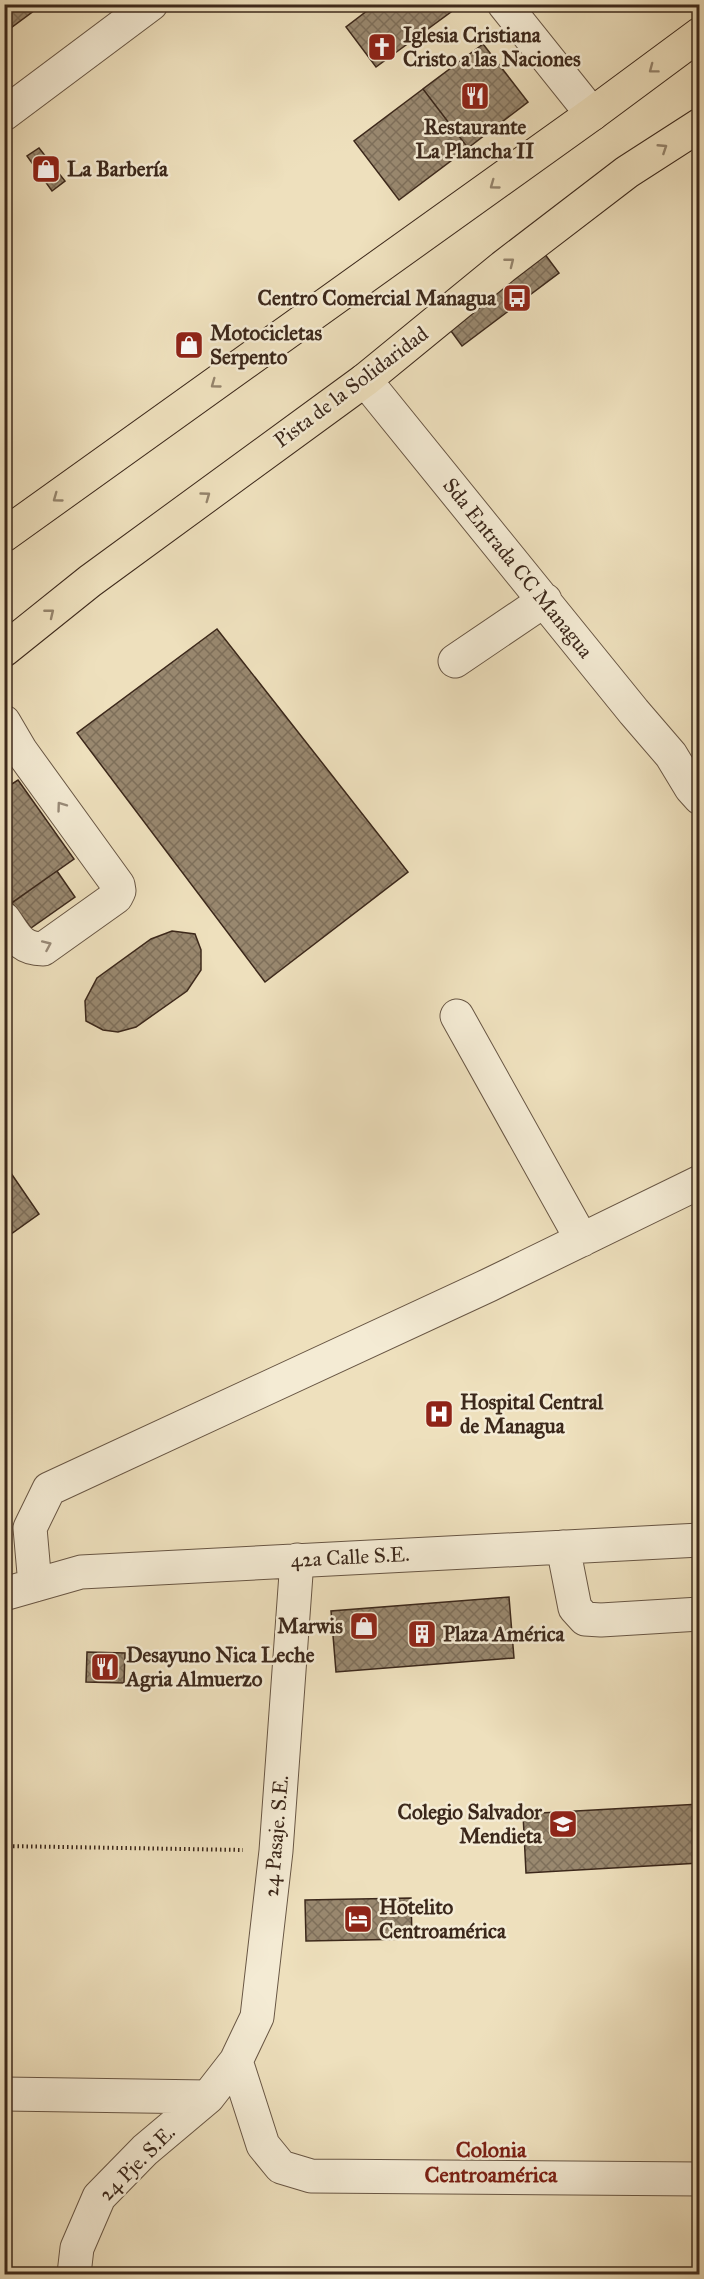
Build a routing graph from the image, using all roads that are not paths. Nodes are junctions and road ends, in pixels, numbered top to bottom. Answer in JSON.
{"nodes":[{"id":1,"x":151,"y":4,"type":"edge"},
{"id":2,"x":504,"y":4,"type":"edge"},
{"id":3,"x":699,"y":34,"type":"edge"},
{"id":4,"x":4,"y":114,"type":"edge"},
{"id":5,"x":592,"y":114,"type":"junction"},
{"id":6,"x":699,"y":124,"type":"edge"},
{"id":7,"x":365,"y":380,"type":"junction"},
{"id":8,"x":4,"y":535,"type":"edge"},
{"id":9,"x":545,"y":600,"type":"junction"},
{"id":10,"x":4,"y":650,"type":"edge"},
{"id":11,"x":454,"y":661,"type":"dead end"},
{"id":12,"x":4,"y":722,"type":"edge"},
{"id":13,"x":671,"y":755,"type":"junction"},
{"id":14,"x":13,"y":757,"type":"edge"},
{"id":15,"x":699,"y":776,"type":"edge"},
{"id":16,"x":699,"y":798,"type":"edge"},
{"id":17,"x":4,"y":919,"type":"edge"},
{"id":18,"x":457,"y":1016,"type":"dead end"},
{"id":19,"x":699,"y":1182,"type":"edge"},
{"id":20,"x":582,"y":1240,"type":"junction"},
{"id":21,"x":17,"y":1530,"type":"edge"},
{"id":22,"x":699,"y":1540,"type":"edge"},
{"id":23,"x":563,"y":1547,"type":"junction"},
{"id":24,"x":297,"y":1560,"type":"junction"},
{"id":25,"x":35,"y":1585,"type":"junction"},
{"id":26,"x":4,"y":1594,"type":"edge"},
{"id":27,"x":699,"y":1614,"type":"edge"},
{"id":28,"x":236,"y":2061,"type":"junction"},
{"id":29,"x":4,"y":2094,"type":"edge"},
{"id":30,"x":208,"y":2097,"type":"junction"},
{"id":31,"x":699,"y":2180,"type":"edge"},
{"id":32,"x":74,"y":2274,"type":"edge"}],
"edges":[{"from":1,"to":4,"type":"street"},
{"from":2,"to":5,"type":"street"},
{"from":3,"to":5,"type":"main road","one_way":true},
{"from":5,"to":8,"type":"main road","one_way":true},
{"from":7,"to":6,"type":"main road","name":"Pista de la Solidaridad","one_way":true},
{"from":7,"to":9,"type":"street","name":"Sda Entrada CC Managua"},
{"from":10,"to":7,"type":"main road","name":"Pista de la Solidaridad","one_way":true},
{"from":9,"to":11,"type":"street"},
{"from":9,"to":13,"type":"street","name":"Sda Entrada CC Managua"},
{"from":12,"to":14,"type":"street"},
{"from":13,"to":15,"type":"street"},
{"from":13,"to":16,"type":"street"},
{"from":17,"to":14,"type":"street","one_way":true},
{"from":18,"to":20,"type":"street"},
{"from":19,"to":20,"type":"street"},
{"from":20,"to":21,"type":"street"},
{"from":21,"to":25,"type":"street"},
{"from":22,"to":23,"type":"street","name":"42a Calle S.E."},
{"from":23,"to":24,"type":"street","name":"42a Calle S.E."},
{"from":23,"to":27,"type":"street"},
{"from":24,"to":25,"type":"street","name":"42a Calle S.E."},
{"from":24,"to":28,"type":"street","name":"24 Pasaje. S.E."},
{"from":25,"to":26,"type":"street","name":"42a Calle S.E."},
{"from":28,"to":30,"type":"street","name":"24 Pasaje. S.E."},
{"from":28,"to":31,"type":"street"},
{"from":29,"to":30,"type":"street"},
{"from":30,"to":32,"type":"street","name":"24 Pje. S.E."}]}
